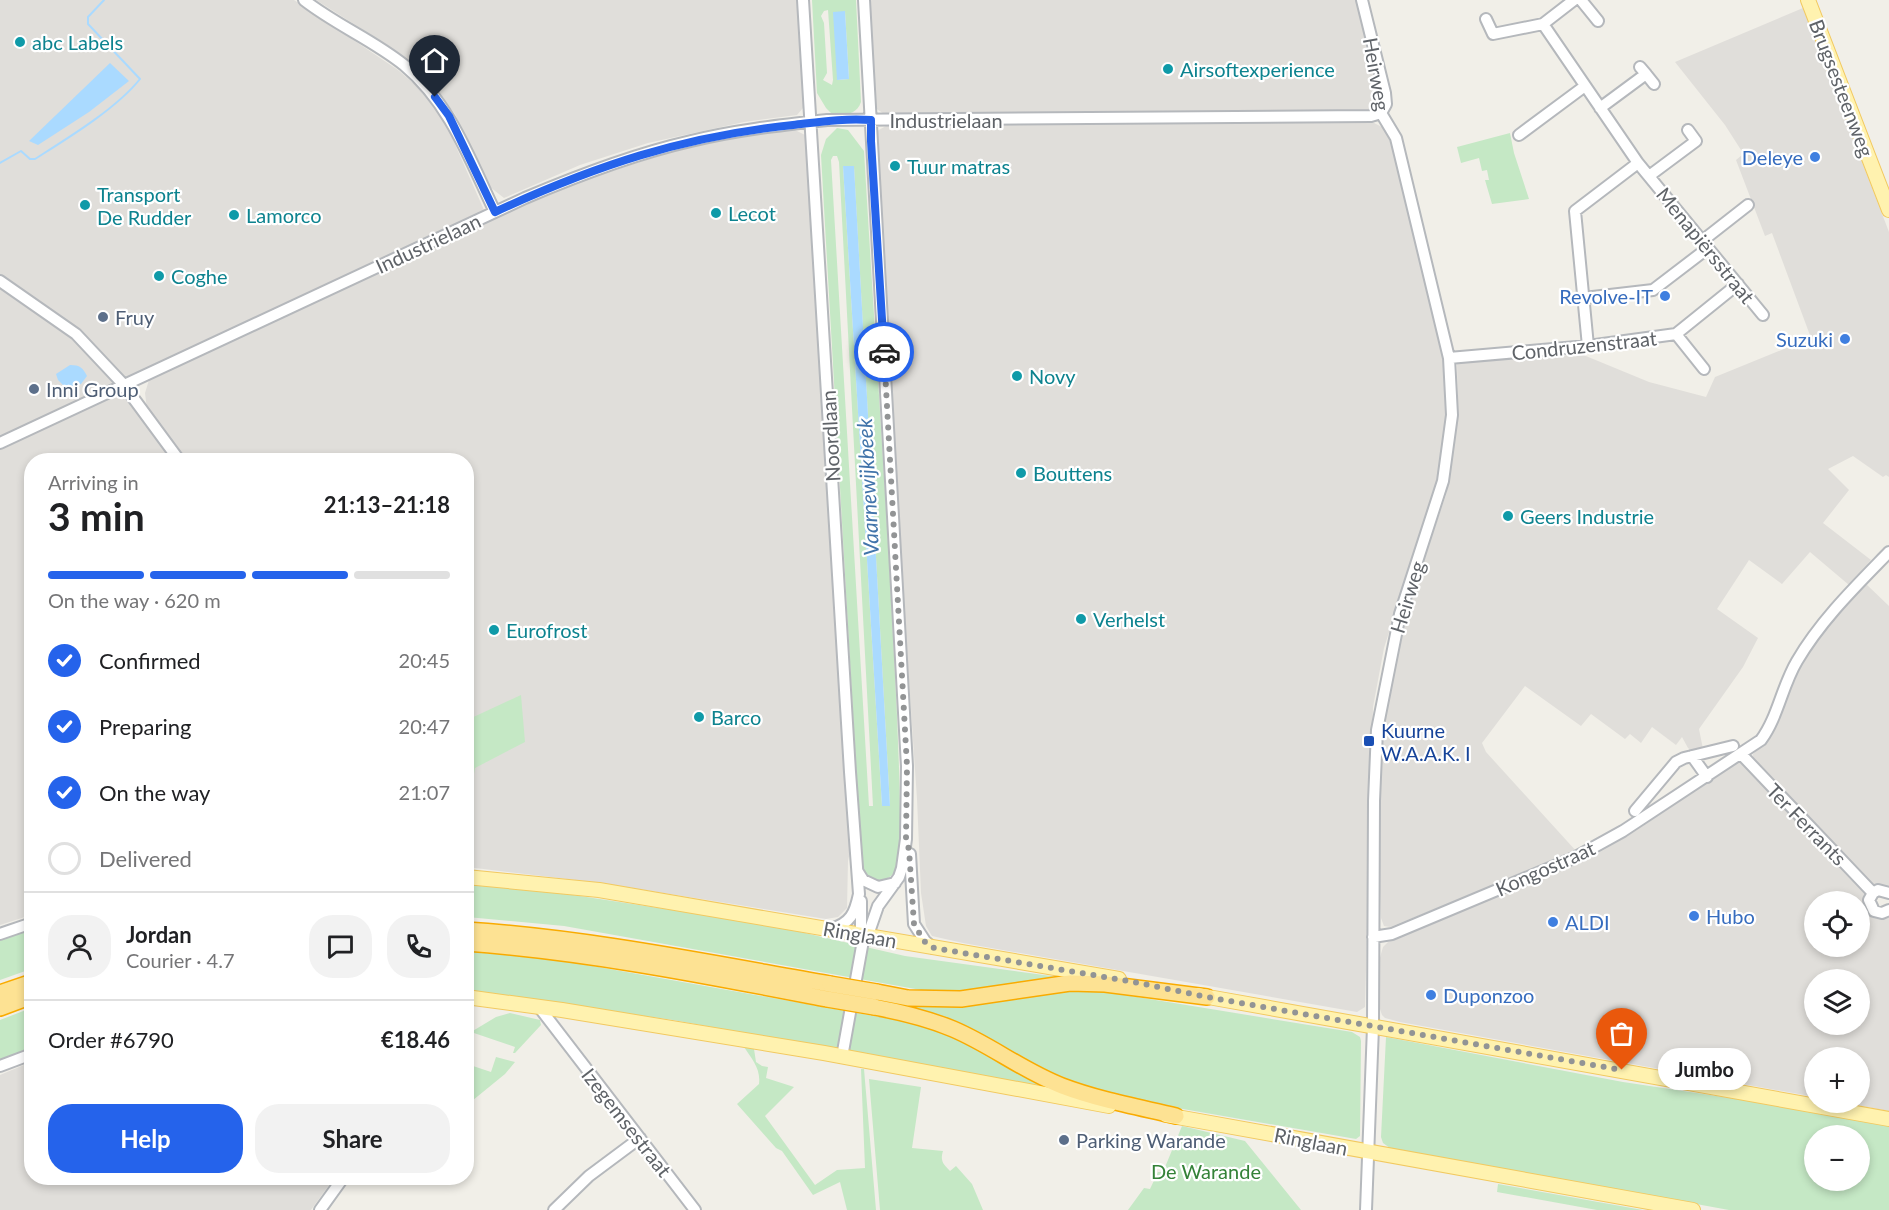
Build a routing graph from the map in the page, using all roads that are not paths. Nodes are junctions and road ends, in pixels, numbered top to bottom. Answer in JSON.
{"nodes":[{"id":1,"x":304,"y":0,"type":"edge"},
{"id":2,"x":803,"y":0,"type":"edge"},
{"id":3,"x":864,"y":0,"type":"edge"},
{"id":4,"x":1362,"y":0,"type":"edge"},
{"id":5,"x":1574,"y":0,"type":"edge"},
{"id":6,"x":1581,"y":0,"type":"edge"},
{"id":7,"x":1808,"y":0,"type":"edge"},
{"id":8,"x":1486,"y":19,"type":"dead end"},
{"id":9,"x":1598,"y":21,"type":"dead end"},
{"id":10,"x":1543,"y":24,"type":"junction"},
{"id":11,"x":1654,"y":84,"type":"dead end"},
{"id":12,"x":1585,"y":86,"type":"junction"},
{"id":13,"x":1600,"y":108,"type":"junction"},
{"id":14,"x":1381,"y":112,"type":"junction"},
{"id":15,"x":871,"y":120,"type":"junction"},
{"id":16,"x":811,"y":122,"type":"junction"},
{"id":17,"x":1688,"y":130,"type":"dead end"},
{"id":18,"x":1519,"y":135,"type":"dead end"},
{"id":19,"x":1638,"y":163,"type":"junction"},
{"id":20,"x":1649,"y":176,"type":"junction"},
{"id":21,"x":1748,"y":205,"type":"dead end"},
{"id":22,"x":1889,"y":210,"type":"edge"},
{"id":23,"x":495,"y":212,"type":"junction"},
{"id":24,"x":1705,"y":244,"type":"junction"},
{"id":25,"x":0,"y":281,"type":"edge"},
{"id":26,"x":1738,"y":284,"type":"junction"},
{"id":27,"x":1584,"y":298,"type":"junction"},
{"id":28,"x":1763,"y":315,"type":"dead end"},
{"id":29,"x":1676,"y":334,"type":"junction"},
{"id":30,"x":1588,"y":346,"type":"junction"},
{"id":31,"x":1449,"y":358,"type":"junction"},
{"id":32,"x":1704,"y":369,"type":"dead end"},
{"id":33,"x":123,"y":384,"type":"junction"},
{"id":34,"x":0,"y":442,"type":"edge"},
{"id":35,"x":174,"y":453,"type":"edge"},
{"id":36,"x":1889,"y":552,"type":"edge"},
{"id":37,"x":1737,"y":750,"type":"junction"},
{"id":38,"x":1692,"y":756,"type":"junction"},
{"id":39,"x":1707,"y":777,"type":"junction"},
{"id":40,"x":1635,"y":811,"type":"dead end"},
{"id":41,"x":906,"y":838,"type":"junction"},
{"id":42,"x":858,"y":872,"type":"junction"},
{"id":43,"x":474,"y":878,"type":"edge"},
{"id":44,"x":895,"y":883,"type":"junction"},
{"id":45,"x":1873,"y":892,"type":"junction"},
{"id":46,"x":1889,"y":892,"type":"edge"},
{"id":47,"x":859,"y":894,"type":"junction"},
{"id":48,"x":1889,"y":910,"type":"edge"},
{"id":49,"x":24,"y":926,"type":"edge"},
{"id":50,"x":831,"y":929,"type":"junction"},
{"id":51,"x":474,"y":931,"type":"edge"},
{"id":52,"x":0,"y":934,"type":"edge"},
{"id":53,"x":864,"y":935,"type":"junction"},
{"id":54,"x":1373,"y":937,"type":"junction"},
{"id":55,"x":474,"y":944,"type":"edge"},
{"id":56,"x":934,"y":948,"type":"junction"},
{"id":57,"x":829,"y":991,"type":"junction"},
{"id":58,"x":0,"y":993,"type":"edge"},
{"id":59,"x":24,"y":993,"type":"edge"},
{"id":60,"x":24,"y":996,"type":"edge"},
{"id":61,"x":1207,"y":997,"type":"junction"},
{"id":62,"x":474,"y":998,"type":"edge"},
{"id":63,"x":875,"y":1000,"type":"junction"},
{"id":64,"x":539,"y":1007,"type":"junction"},
{"id":65,"x":0,"y":1008,"type":"edge"},
{"id":66,"x":562,"y":1010,"type":"junction"},
{"id":67,"x":1373,"y":1027,"type":"junction"},
{"id":68,"x":558,"y":1034,"type":"junction"},
{"id":69,"x":24,"y":1057,"type":"edge"},
{"id":70,"x":842,"y":1057,"type":"junction"},
{"id":71,"x":0,"y":1066,"type":"edge"},
{"id":72,"x":1176,"y":1116,"type":"junction"},
{"id":73,"x":1889,"y":1119,"type":"edge"},
{"id":74,"x":640,"y":1138,"type":"junction"},
{"id":75,"x":1369,"y":1152,"type":"junction"},
{"id":76,"x":338,"y":1185,"type":"edge"},
{"id":77,"x":320,"y":1210,"type":"edge"},
{"id":78,"x":554,"y":1210,"type":"edge"},
{"id":79,"x":695,"y":1210,"type":"edge"},
{"id":80,"x":1366,"y":1210,"type":"edge"},
{"id":81,"x":1693,"y":1210,"type":"edge"}],
"edges":[{"from":1,"to":23,"type":"street"},
{"from":2,"to":16,"type":"street","name":"Noordlaan"},
{"from":3,"to":15,"type":"street","name":"Noordlaan"},
{"from":4,"to":14,"type":"street","name":"Heirweg"},
{"from":5,"to":10,"type":"street"},
{"from":6,"to":9,"type":"street"},
{"from":7,"to":22,"type":"main road","name":"Brugsesteenweg"},
{"from":8,"to":10,"type":"street"},
{"from":10,"to":12,"type":"street","name":"Menapiërsstraat"},
{"from":11,"to":13,"type":"street"},
{"from":12,"to":13,"type":"street","name":"Menapiërsstraat"},
{"from":12,"to":18,"type":"street"},
{"from":13,"to":19,"type":"street","name":"Menapiërsstraat"},
{"from":14,"to":15,"type":"street","name":"Industrielaan"},
{"from":14,"to":31,"type":"street","name":"Heirweg"},
{"from":15,"to":16,"type":"street","name":"Industrielaan"},
{"from":15,"to":41,"type":"street","name":"Noordlaan"},
{"from":16,"to":23,"type":"street","name":"Industrielaan"},
{"from":16,"to":42,"type":"street","name":"Noordlaan"},
{"from":17,"to":20,"type":"street","name":"Menapiërsstraat"},
{"from":19,"to":20,"type":"street","name":"Menapiërsstraat"},
{"from":19,"to":27,"type":"street"},
{"from":20,"to":24,"type":"street","name":"Menapiërsstraat"},
{"from":21,"to":24,"type":"street"},
{"from":23,"to":33,"type":"street","name":"Industrielaan"},
{"from":24,"to":26,"type":"street","name":"Menapiërsstraat"},
{"from":24,"to":27,"type":"street"},
{"from":25,"to":33,"type":"street"},
{"from":26,"to":28,"type":"street","name":"Menapiërsstraat"},
{"from":26,"to":29,"type":"street","name":"Condruzenstraat"},
{"from":27,"to":30,"type":"street"},
{"from":29,"to":30,"type":"street","name":"Condruzenstraat"},
{"from":29,"to":32,"type":"street"},
{"from":30,"to":31,"type":"street","name":"Condruzenstraat"},
{"from":31,"to":54,"type":"street","name":"Heirweg"},
{"from":33,"to":34,"type":"street","name":"Industrielaan"},
{"from":33,"to":35,"type":"street"},
{"from":36,"to":37,"type":"street","name":"Kongostraat"},
{"from":37,"to":38,"type":"street","name":"Kongostraat"},
{"from":37,"to":39,"type":"street","name":"Kongostraat"},
{"from":37,"to":45,"type":"street","name":"Ter Ferrants"},
{"from":38,"to":39,"type":"street"},
{"from":38,"to":40,"type":"street","name":"Kongostraat"},
{"from":39,"to":54,"type":"street","name":"Kongostraat"},
{"from":41,"to":44,"type":"street","name":"Noordlaan"},
{"from":41,"to":56,"type":"street","name":"Noordlaan"},
{"from":42,"to":44,"type":"street"},
{"from":42,"to":47,"type":"street","name":"Noordlaan"},
{"from":43,"to":50,"type":"main road","name":"Ringlaan"},
{"from":44,"to":53,"type":"street","name":"Noordlaan"},
{"from":45,"to":46,"type":"street"},
{"from":45,"to":48,"type":"street","name":"Ter Ferrants"},
{"from":47,"to":50,"type":"street","name":"Noordlaan"},
{"from":47,"to":53,"type":"street","name":"Noordlaan"},
{"from":49,"to":52,"type":"street"},
{"from":50,"to":53,"type":"main road","name":"Ringlaan"},
{"from":51,"to":57,"type":"highway"},
{"from":53,"to":56,"type":"main road","name":"Ringlaan"},
{"from":53,"to":70,"type":"street","name":"Noordlaan"},
{"from":54,"to":67,"type":"street","name":"Heirweg"},
{"from":55,"to":57,"type":"highway"},
{"from":56,"to":61,"type":"main road","name":"Ringlaan"},
{"from":57,"to":63,"type":"highway","bridge":true},
{"from":58,"to":59,"type":"highway"},
{"from":60,"to":65,"type":"highway"},
{"from":61,"to":63,"type":"highway"},
{"from":61,"to":67,"type":"main road","name":"Ringlaan"},
{"from":62,"to":64,"type":"main road","name":"Ringlaan"},
{"from":63,"to":72,"type":"highway"},
{"from":64,"to":66,"type":"main road","name":"Ringlaan"},
{"from":64,"to":68,"type":"street","name":"Izegemsestraat"},
{"from":66,"to":68,"type":"street"},
{"from":66,"to":70,"type":"main road","name":"Ringlaan"},
{"from":67,"to":73,"type":"main road","name":"Ringlaan"},
{"from":67,"to":75,"type":"street","name":"Heirweg"},
{"from":68,"to":74,"type":"street","name":"Izegemsestraat"},
{"from":69,"to":71,"type":"street"},
{"from":70,"to":72,"type":"main road","name":"Ringlaan"},
{"from":72,"to":75,"type":"main road","name":"Ringlaan"},
{"from":74,"to":78,"type":"street"},
{"from":74,"to":79,"type":"street","name":"Izegemsestraat"},
{"from":75,"to":80,"type":"street","name":"Heirweg"},
{"from":75,"to":81,"type":"main road","name":"Ringlaan"},
{"from":76,"to":77,"type":"street"}]}
